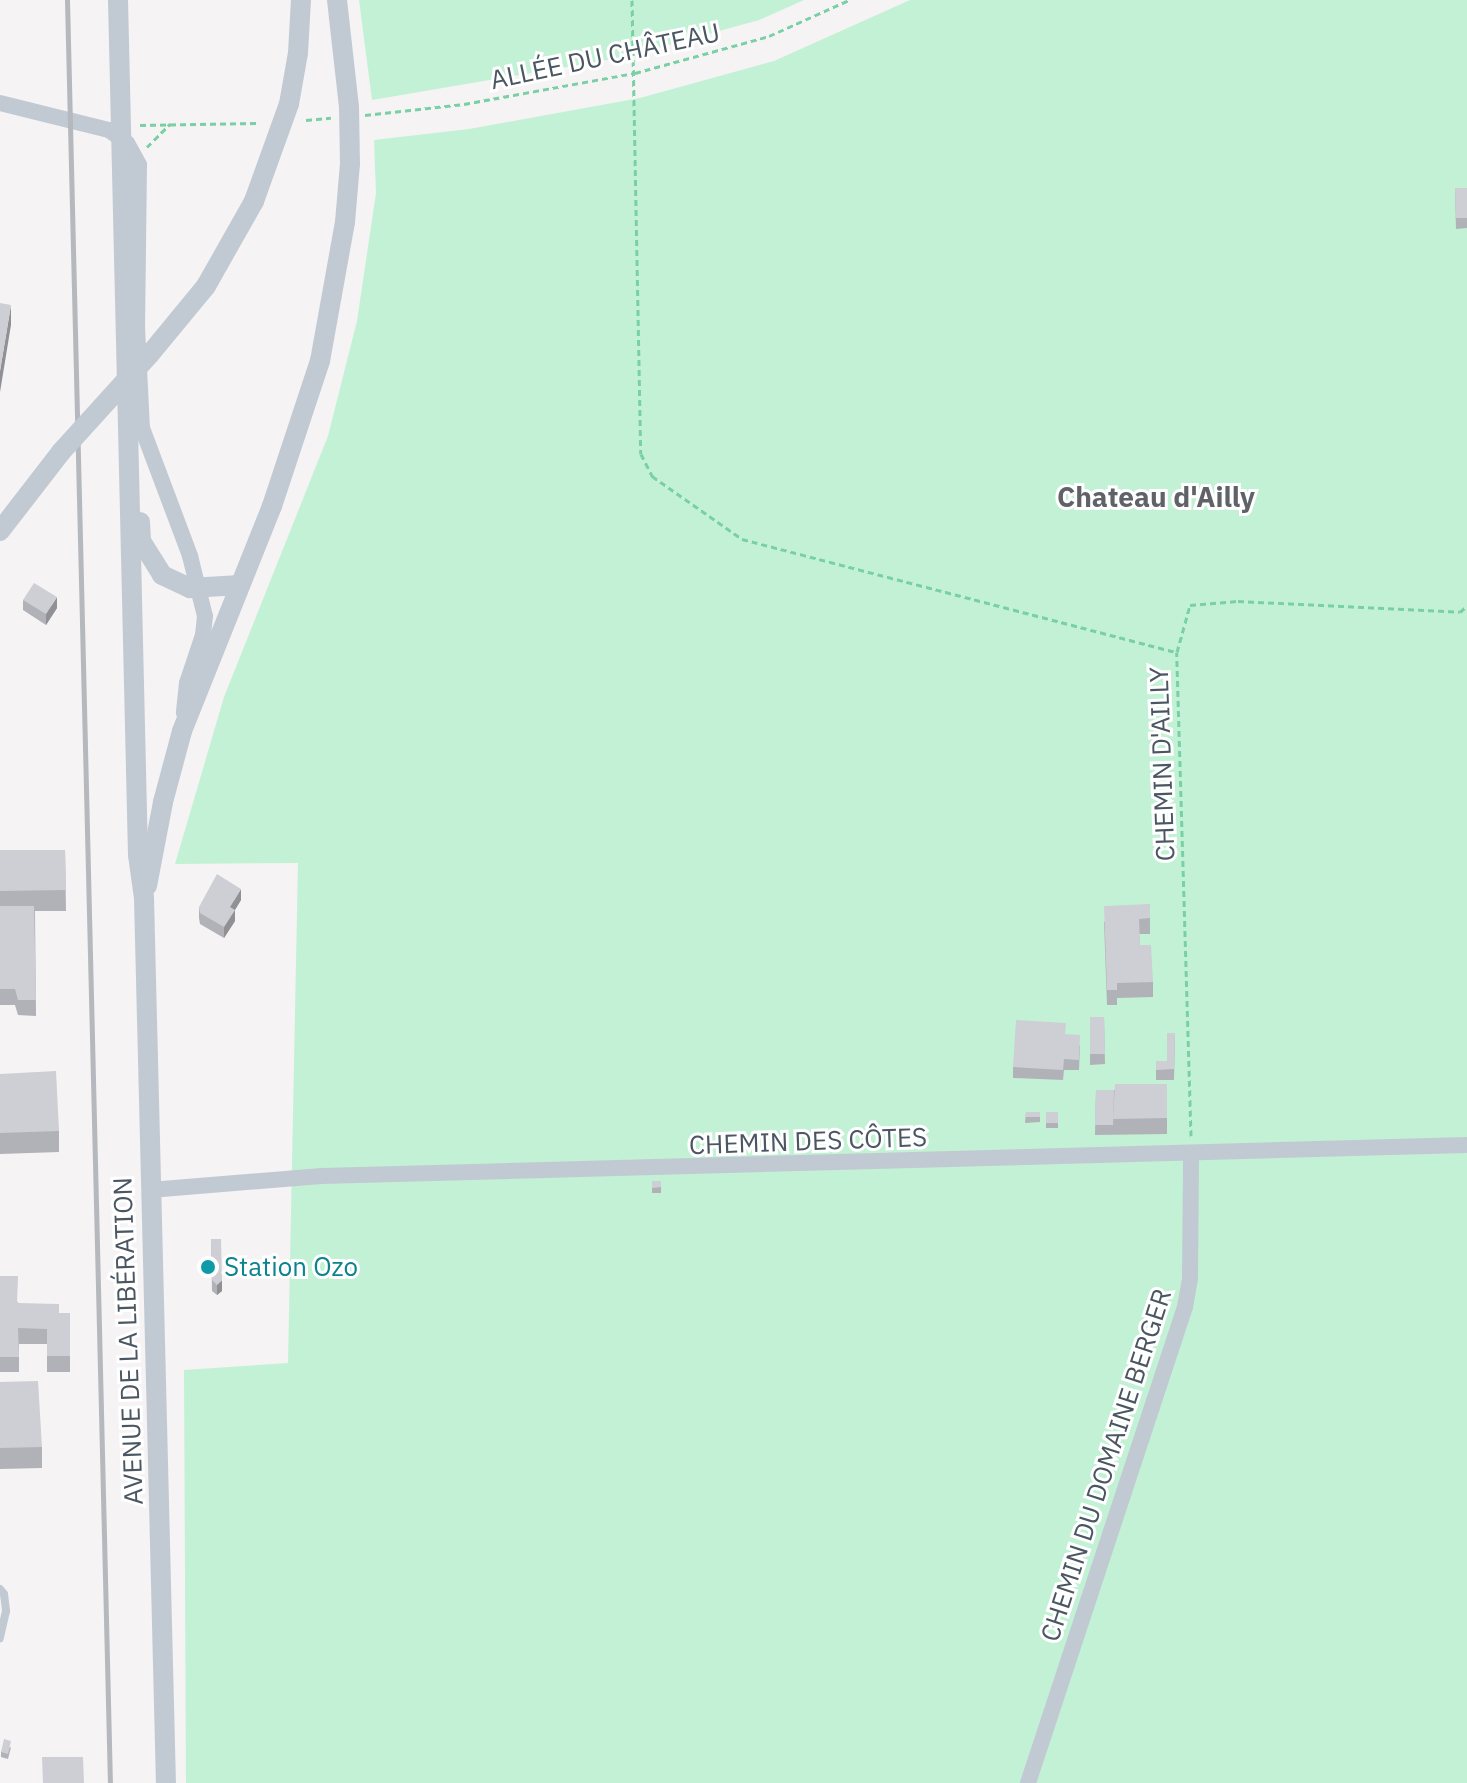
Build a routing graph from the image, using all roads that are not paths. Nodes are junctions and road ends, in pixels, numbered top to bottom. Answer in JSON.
{"nodes":[{"id":1,"x":118,"y":0,"type":"edge"},
{"id":2,"x":301,"y":0,"type":"edge"},
{"id":3,"x":337,"y":0,"type":"edge"},
{"id":4,"x":0,"y":103,"type":"edge"},
{"id":5,"x":119,"y":131,"type":"junction"},
{"id":6,"x":128,"y":468,"type":"junction"},
{"id":7,"x":0,"y":531,"type":"edge"},
{"id":8,"x":240,"y":585,"type":"junction"},
{"id":9,"x":199,"y":588,"type":"junction"},
{"id":10,"x":182,"y":731,"type":"junction"},
{"id":11,"x":144,"y":898,"type":"junction"},
{"id":12,"x":1467,"y":1145,"type":"edge"},
{"id":13,"x":1191,"y":1155,"type":"junction"},
{"id":14,"x":150,"y":1190,"type":"junction"},
{"id":15,"x":0,"y":1589,"type":"edge"},
{"id":16,"x":0,"y":1638,"type":"edge"},
{"id":17,"x":166,"y":1783,"type":"edge"},
{"id":18,"x":1028,"y":1783,"type":"edge"}],
"edges":[{"from":1,"to":5,"type":"street"},
{"from":2,"to":7,"type":"street","bridge":true},
{"from":3,"to":8,"type":"street"},
{"from":4,"to":5,"type":"street"},
{"from":5,"to":6,"type":"street"},
{"from":5,"to":9,"type":"street"},
{"from":6,"to":9,"type":"street"},
{"from":6,"to":11,"type":"street"},
{"from":8,"to":9,"type":"street"},
{"from":8,"to":10,"type":"street"},
{"from":9,"to":10,"type":"street"},
{"from":10,"to":11,"type":"street"},
{"from":11,"to":14,"type":"street","name":"AVENUE DE LA LIBÉRATION"},
{"from":12,"to":13,"type":"street","name":"CHEMIN DES CÔTES"},
{"from":13,"to":14,"type":"street","name":"CHEMIN DES CÔTES"},
{"from":13,"to":18,"type":"street","name":"CHEMIN DU DOMAINE BERGER"},
{"from":14,"to":17,"type":"street","name":"AVENUE DE LA LIBÉRATION"},
{"from":15,"to":16,"type":"lane"}]}
